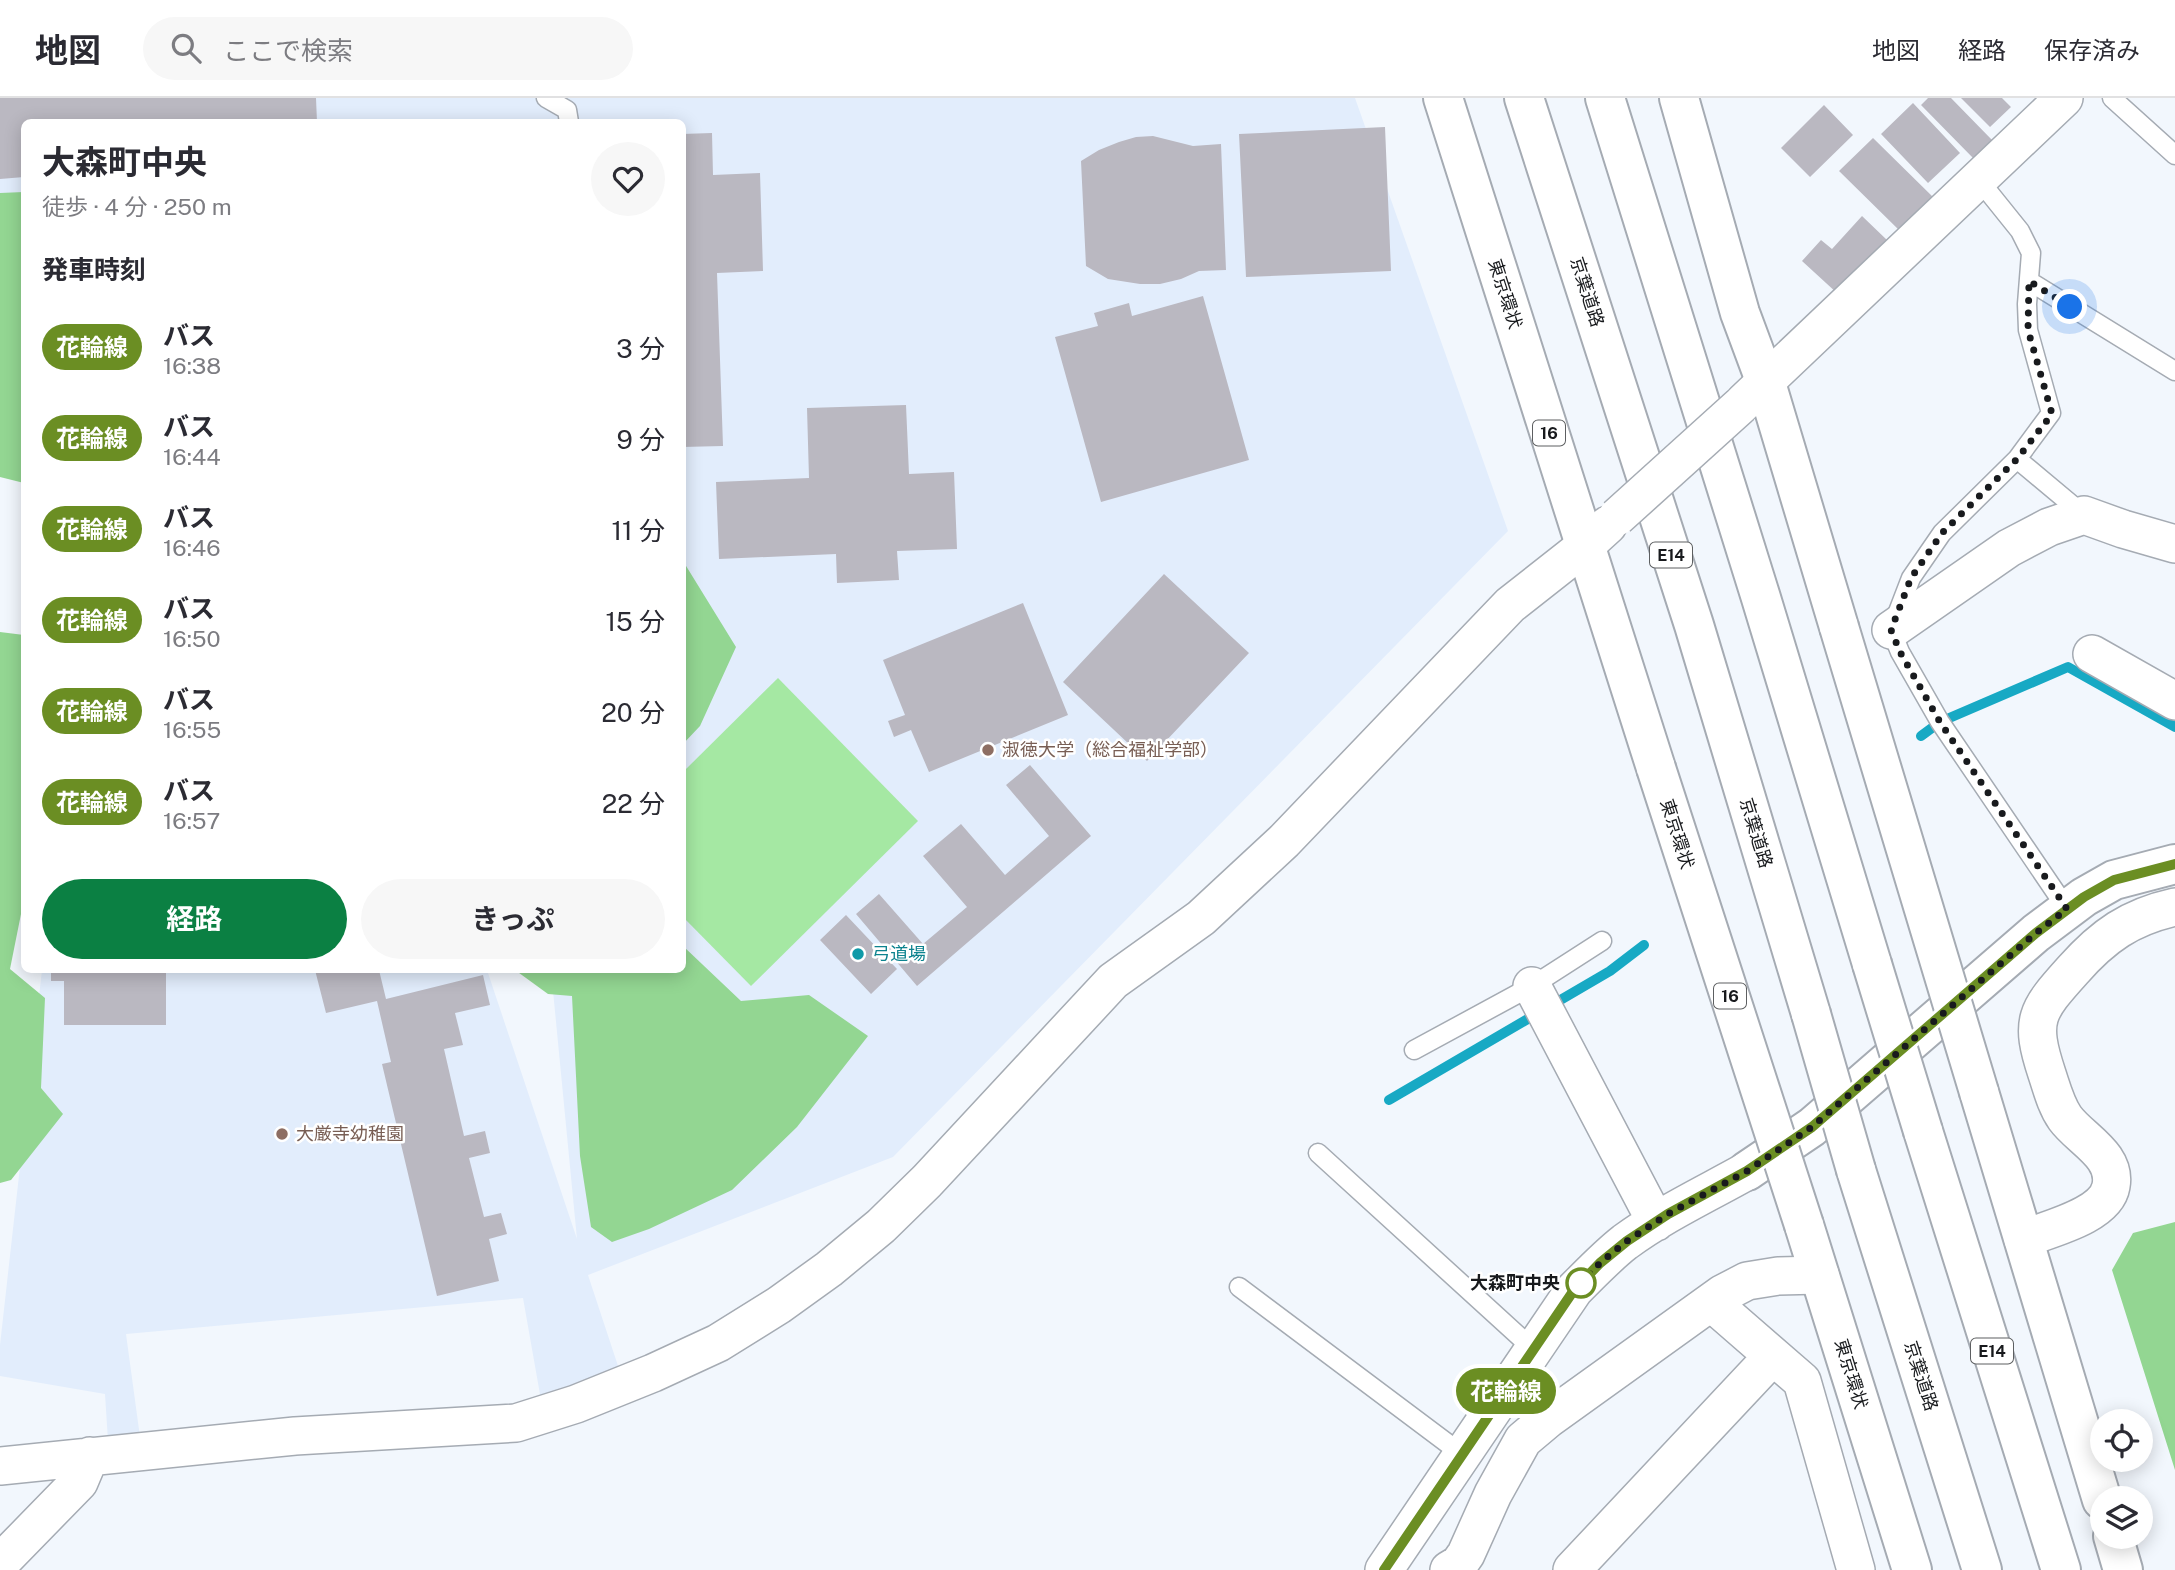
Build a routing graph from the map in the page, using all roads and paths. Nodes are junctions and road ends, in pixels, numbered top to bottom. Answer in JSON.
{"nodes":[{"id":1,"x":546,"y":98,"type":"edge"},
{"id":2,"x":1443,"y":98,"type":"edge"},
{"id":3,"x":1524,"y":98,"type":"edge"},
{"id":4,"x":1605,"y":98,"type":"edge"},
{"id":5,"x":1679,"y":98,"type":"edge"},
{"id":6,"x":2064,"y":98,"type":"edge"},
{"id":7,"x":2112,"y":98,"type":"edge"},
{"id":8,"x":568,"y":119,"type":"edge"},
{"id":9,"x":2175,"y":155,"type":"edge"},
{"id":10,"x":1979,"y":180,"type":"junction"},
{"id":11,"x":2029,"y":281,"type":"junction"},
{"id":12,"x":2175,"y":371,"type":"edge"},
{"id":13,"x":1753,"y":394,"type":"junction"},
{"id":14,"x":2017,"y":459,"type":"junction"},
{"id":15,"x":2084,"y":515,"type":"junction"},
{"id":16,"x":2175,"y":544,"type":"edge"},
{"id":17,"x":1585,"y":546,"type":"junction"},
{"id":18,"x":1891,"y":630,"type":"junction"},
{"id":19,"x":2092,"y":654,"type":"dead end"},
{"id":20,"x":2175,"y":701,"type":"edge"},
{"id":21,"x":2175,"y":864,"type":"edge"},
{"id":22,"x":2175,"y":907,"type":"edge"},
{"id":23,"x":2067,"y":909,"type":"junction"},
{"id":24,"x":1602,"y":941,"type":"dead end"},
{"id":25,"x":1532,"y":986,"type":"junction"},
{"id":26,"x":1414,"y":1050,"type":"dead end"},
{"id":27,"x":1318,"y":1153,"type":"dead end"},
{"id":28,"x":1747,"y":1171,"type":"joint"},
{"id":29,"x":1656,"y":1222,"type":"junction"},
{"id":30,"x":2023,"y":1238,"type":"junction"},
{"id":31,"x":1820,"y":1276,"type":"junction"},
{"id":32,"x":1239,"y":1287,"type":"dead end"},
{"id":33,"x":1711,"y":1302,"type":"junction"},
{"id":34,"x":1533,"y":1349,"type":"junction"},
{"id":35,"x":1773,"y":1356,"type":"junction"},
{"id":36,"x":1463,"y":1455,"type":"junction"},
{"id":37,"x":90,"y":1456,"type":"junction"},
{"id":38,"x":0,"y":1466,"type":"edge"},
{"id":39,"x":2098,"y":1486,"type":"edge"},
{"id":40,"x":2117,"y":1549,"type":"edge"},
{"id":41,"x":1390,"y":1561,"type":"edge"},
{"id":42,"x":0,"y":1563,"type":"edge"},
{"id":43,"x":1436,"y":1570,"type":"edge"},
{"id":44,"x":1449,"y":1570,"type":"edge"},
{"id":45,"x":1572,"y":1570,"type":"edge"},
{"id":46,"x":1856,"y":1570,"type":"edge"},
{"id":47,"x":1912,"y":1570,"type":"edge"},
{"id":48,"x":1982,"y":1570,"type":"edge"},
{"id":49,"x":2061,"y":1570,"type":"edge"},
{"id":50,"x":2123,"y":1570,"type":"edge"}],
"edges":[{"from":1,"to":8,"type":"lane"},
{"from":2,"to":17,"type":"main road","name":"東京環状","number":"16"},
{"from":3,"to":48,"type":"main road","name":"京葉道路","number":"E14","bridge":true},
{"from":4,"to":49,"type":"main road","number":"E14","bridge":true},
{"from":5,"to":13,"type":"main road"},
{"from":6,"to":10,"type":"street"},
{"from":7,"to":9,"type":"lane"},
{"from":10,"to":11,"type":"lane"},
{"from":10,"to":13,"type":"street"},
{"from":11,"to":12,"type":"lane"},
{"from":11,"to":14,"type":"lane"},
{"from":13,"to":17,"type":"street","bridge":true},
{"from":13,"to":30,"type":"main road","bridge":true},
{"from":14,"to":15,"type":"lane"},
{"from":14,"to":18,"type":"lane"},
{"from":15,"to":16,"type":"street"},
{"from":15,"to":18,"type":"street"},
{"from":17,"to":31,"type":"main road","name":"東京環状","number":"16","bridge":true},
{"from":17,"to":37,"type":"street"},
{"from":18,"to":23,"type":"lane"},
{"from":19,"to":20,"type":"street"},
{"from":21,"to":23,"type":"main road"},
{"from":22,"to":30,"type":"street"},
{"from":23,"to":28,"type":"main road"},
{"from":24,"to":25,"type":"lane"},
{"from":25,"to":26,"type":"lane"},
{"from":25,"to":29,"type":"street"},
{"from":27,"to":34,"type":"lane"},
{"from":28,"to":29,"type":"street"},
{"from":29,"to":34,"type":"street"},
{"from":30,"to":39,"type":"main road"},
{"from":31,"to":33,"type":"street"},
{"from":31,"to":47,"type":"main road","name":"東京環状","number":"16"},
{"from":32,"to":36,"type":"lane"},
{"from":33,"to":35,"type":"street"},
{"from":33,"to":44,"type":"street"},
{"from":34,"to":36,"type":"street"},
{"from":35,"to":45,"type":"street"},
{"from":35,"to":46,"type":"street"},
{"from":36,"to":41,"type":"street"},
{"from":37,"to":38,"type":"street"},
{"from":37,"to":42,"type":"street"},
{"from":40,"to":50,"type":"main road"},
{"from":41,"to":43,"type":"street"}]}
